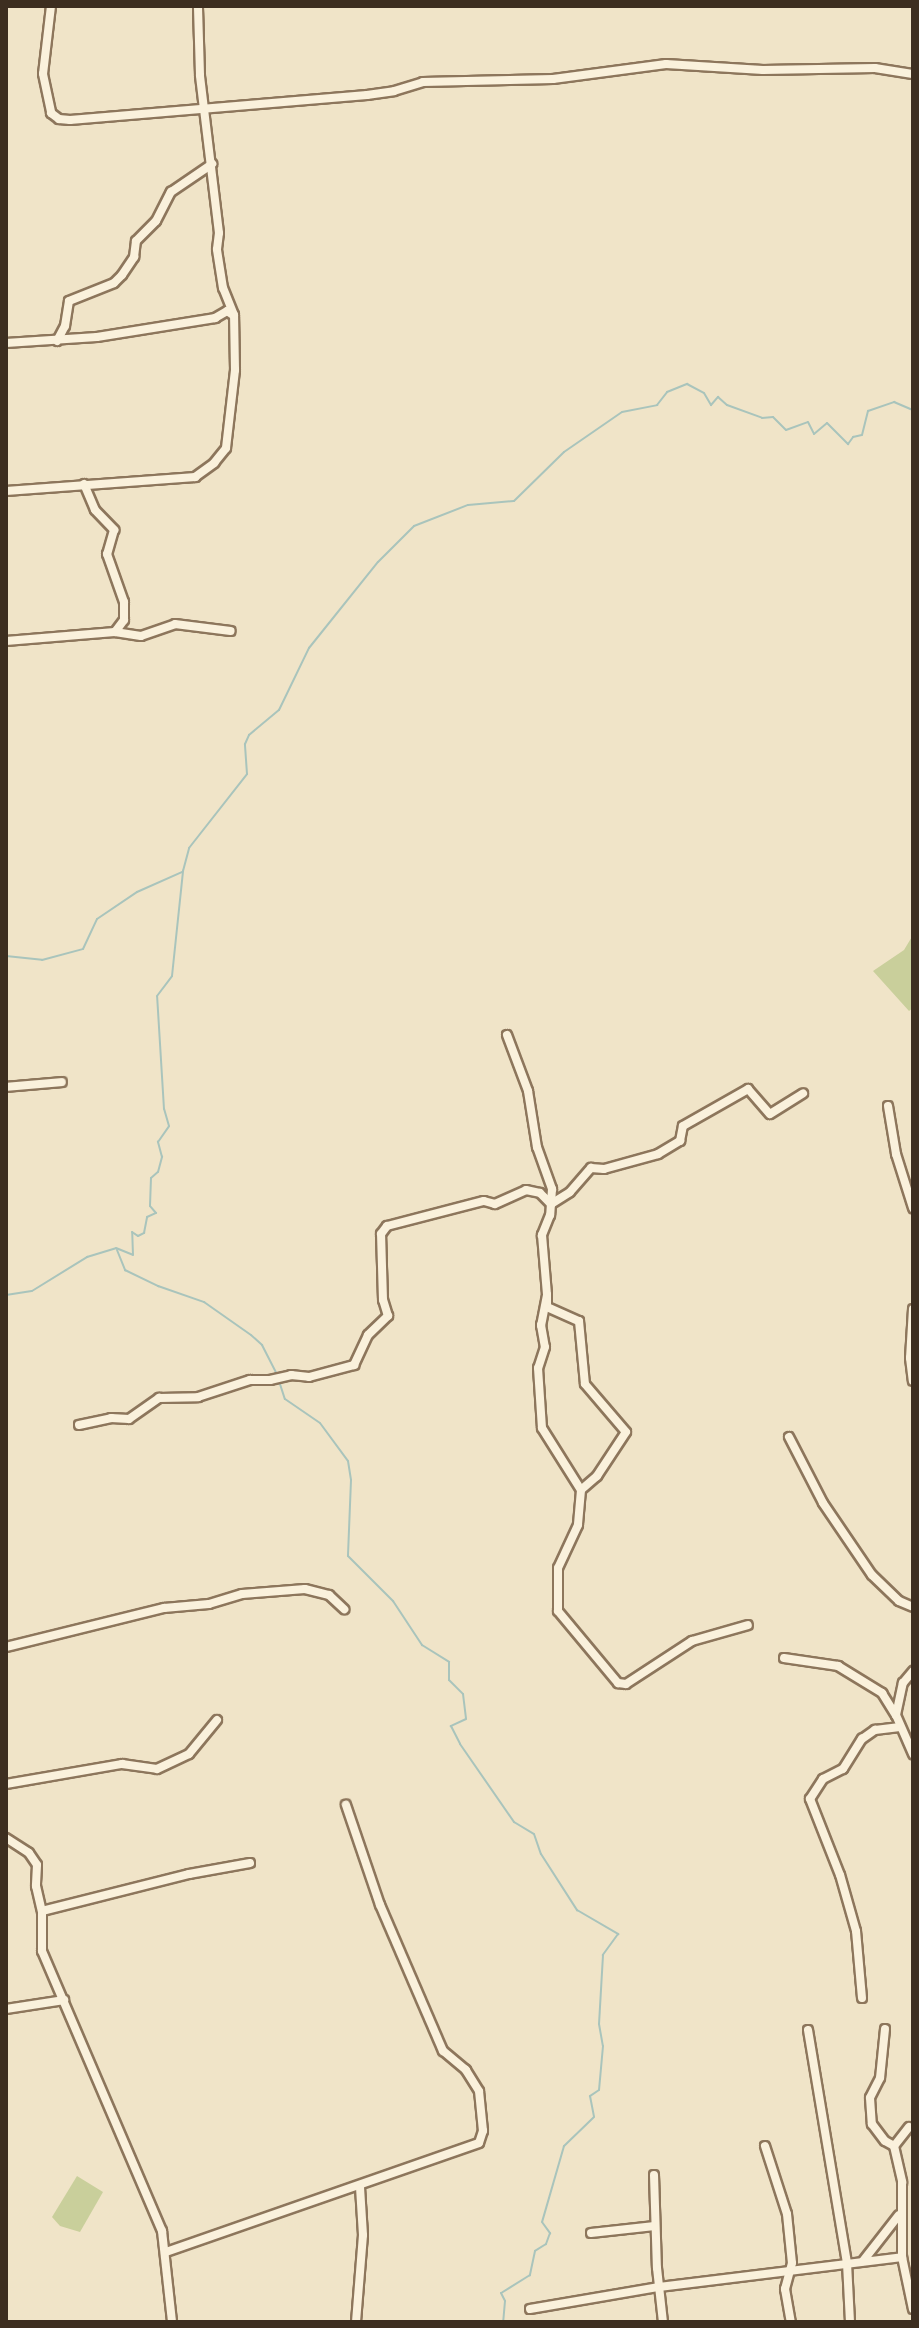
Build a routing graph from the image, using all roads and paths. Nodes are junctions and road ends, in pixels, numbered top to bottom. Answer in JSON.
{"nodes":[{"id":1,"x":51,"y":6,"type":"edge"},
{"id":2,"x":198,"y":6,"type":"edge"},
{"id":3,"x":913,"y":74,"type":"edge"},
{"id":4,"x":206,"y":109,"type":"junction"},
{"id":5,"x":212,"y":164,"type":"junction"},
{"id":6,"x":234,"y":315,"type":"junction"},
{"id":7,"x":57,"y":341,"type":"junction"},
{"id":8,"x":6,"y":343,"type":"edge"},
{"id":9,"x":84,"y":484,"type":"junction"},
{"id":10,"x":6,"y":491,"type":"edge"},
{"id":11,"x":231,"y":631,"type":"dead end"},
{"id":12,"x":115,"y":632,"type":"junction"},
{"id":13,"x":6,"y":641,"type":"edge"},
{"id":14,"x":507,"y":1035,"type":"dead end"},
{"id":15,"x":62,"y":1082,"type":"dead end"},
{"id":16,"x":6,"y":1087,"type":"edge"},
{"id":17,"x":803,"y":1093,"type":"dead end"},
{"id":18,"x":888,"y":1106,"type":"dead end"},
{"id":19,"x":551,"y":1204,"type":"junction"},
{"id":20,"x":913,"y":1208,"type":"edge"},
{"id":21,"x":547,"y":1295,"type":"junction"},
{"id":22,"x":913,"y":1309,"type":"edge"},
{"id":23,"x":913,"y":1381,"type":"edge"},
{"id":24,"x":79,"y":1425,"type":"dead end"},
{"id":25,"x":789,"y":1437,"type":"dead end"},
{"id":26,"x":581,"y":1490,"type":"junction"},
{"id":27,"x":913,"y":1607,"type":"edge"},
{"id":28,"x":344,"y":1609,"type":"dead end"},
{"id":29,"x":748,"y":1625,"type":"dead end"},
{"id":30,"x":6,"y":1647,"type":"edge"},
{"id":31,"x":784,"y":1658,"type":"dead end"},
{"id":32,"x":913,"y":1671,"type":"edge"},
{"id":33,"x":896,"y":1715,"type":"junction"},
{"id":34,"x":217,"y":1720,"type":"dead end"},
{"id":35,"x":900,"y":1727,"type":"junction"},
{"id":36,"x":913,"y":1754,"type":"edge"},
{"id":37,"x":6,"y":1784,"type":"edge"},
{"id":38,"x":346,"y":1805,"type":"dead end"},
{"id":39,"x":6,"y":1838,"type":"edge"},
{"id":40,"x":250,"y":1863,"type":"dead end"},
{"id":41,"x":42,"y":1911,"type":"junction"},
{"id":42,"x":862,"y":1998,"type":"dead end"},
{"id":43,"x":64,"y":2000,"type":"junction"},
{"id":44,"x":6,"y":2009,"type":"edge"},
{"id":45,"x":885,"y":2029,"type":"dead end"},
{"id":46,"x":808,"y":2030,"type":"dead end"},
{"id":47,"x":909,"y":2127,"type":"dead end"},
{"id":48,"x":765,"y":2146,"type":"dead end"},
{"id":49,"x":894,"y":2146,"type":"junction"},
{"id":50,"x":654,"y":2175,"type":"dead end"},
{"id":51,"x":360,"y":2187,"type":"junction"},
{"id":52,"x":913,"y":2193,"type":"edge"},
{"id":53,"x":901,"y":2199,"type":"junction"},
{"id":54,"x":900,"y":2214,"type":"junction"},
{"id":55,"x":655,"y":2226,"type":"junction"},
{"id":56,"x":591,"y":2233,"type":"dead end"},
{"id":57,"x":166,"y":2252,"type":"junction"},
{"id":58,"x":902,"y":2257,"type":"junction"},
{"id":59,"x":863,"y":2261,"type":"junction"},
{"id":60,"x":847,"y":2263,"type":"junction"},
{"id":61,"x":790,"y":2271,"type":"junction"},
{"id":62,"x":659,"y":2287,"type":"junction"},
{"id":63,"x":530,"y":2309,"type":"dead end"},
{"id":64,"x":913,"y":2309,"type":"edge"},
{"id":65,"x":172,"y":2322,"type":"edge"},
{"id":66,"x":356,"y":2322,"type":"edge"},
{"id":67,"x":663,"y":2322,"type":"edge"},
{"id":68,"x":791,"y":2322,"type":"edge"},
{"id":69,"x":850,"y":2322,"type":"edge"}],
"edges":[{"from":1,"to":4,"type":"street"},
{"from":2,"to":4,"type":"street"},
{"from":3,"to":4,"type":"street"},
{"from":4,"to":5,"type":"street"},
{"from":5,"to":6,"type":"street"},
{"from":5,"to":7,"type":"street"},
{"from":6,"to":7,"type":"street"},
{"from":6,"to":9,"type":"street"},
{"from":7,"to":8,"type":"street"},
{"from":9,"to":10,"type":"street"},
{"from":9,"to":12,"type":"street"},
{"from":11,"to":12,"type":"street"},
{"from":12,"to":13,"type":"street"},
{"from":14,"to":19,"type":"street"},
{"from":15,"to":16,"type":"street"},
{"from":17,"to":19,"type":"street"},
{"from":18,"to":20,"type":"street"},
{"from":19,"to":21,"type":"street"},
{"from":19,"to":24,"type":"street"},
{"from":21,"to":26,"type":"street"},
{"from":21,"to":26,"type":"street"},
{"from":22,"to":23,"type":"street"},
{"from":25,"to":27,"type":"street"},
{"from":26,"to":29,"type":"street"},
{"from":28,"to":30,"type":"street"},
{"from":31,"to":33,"type":"street"},
{"from":32,"to":33,"type":"street"},
{"from":33,"to":35,"type":"street"},
{"from":34,"to":37,"type":"street"},
{"from":35,"to":36,"type":"street"},
{"from":35,"to":42,"type":"street"},
{"from":38,"to":51,"type":"street"},
{"from":39,"to":41,"type":"street"},
{"from":40,"to":41,"type":"street"},
{"from":41,"to":43,"type":"street"},
{"from":43,"to":44,"type":"street"},
{"from":43,"to":57,"type":"street"},
{"from":45,"to":49,"type":"street"},
{"from":46,"to":60,"type":"street"},
{"from":47,"to":49,"type":"street"},
{"from":48,"to":61,"type":"street"},
{"from":49,"to":53,"type":"street"},
{"from":50,"to":55,"type":"street"},
{"from":51,"to":57,"type":"street"},
{"from":51,"to":66,"type":"street"},
{"from":52,"to":53,"type":"street"},
{"from":53,"to":54,"type":"street"},
{"from":54,"to":58,"type":"street"},
{"from":54,"to":59,"type":"street"},
{"from":55,"to":56,"type":"street"},
{"from":55,"to":62,"type":"street"},
{"from":57,"to":65,"type":"street"},
{"from":58,"to":59,"type":"street"},
{"from":58,"to":64,"type":"street"},
{"from":59,"to":60,"type":"street"},
{"from":60,"to":61,"type":"street"},
{"from":60,"to":69,"type":"street"},
{"from":61,"to":62,"type":"street"},
{"from":61,"to":68,"type":"street"},
{"from":62,"to":63,"type":"street"},
{"from":62,"to":67,"type":"street"}]}
